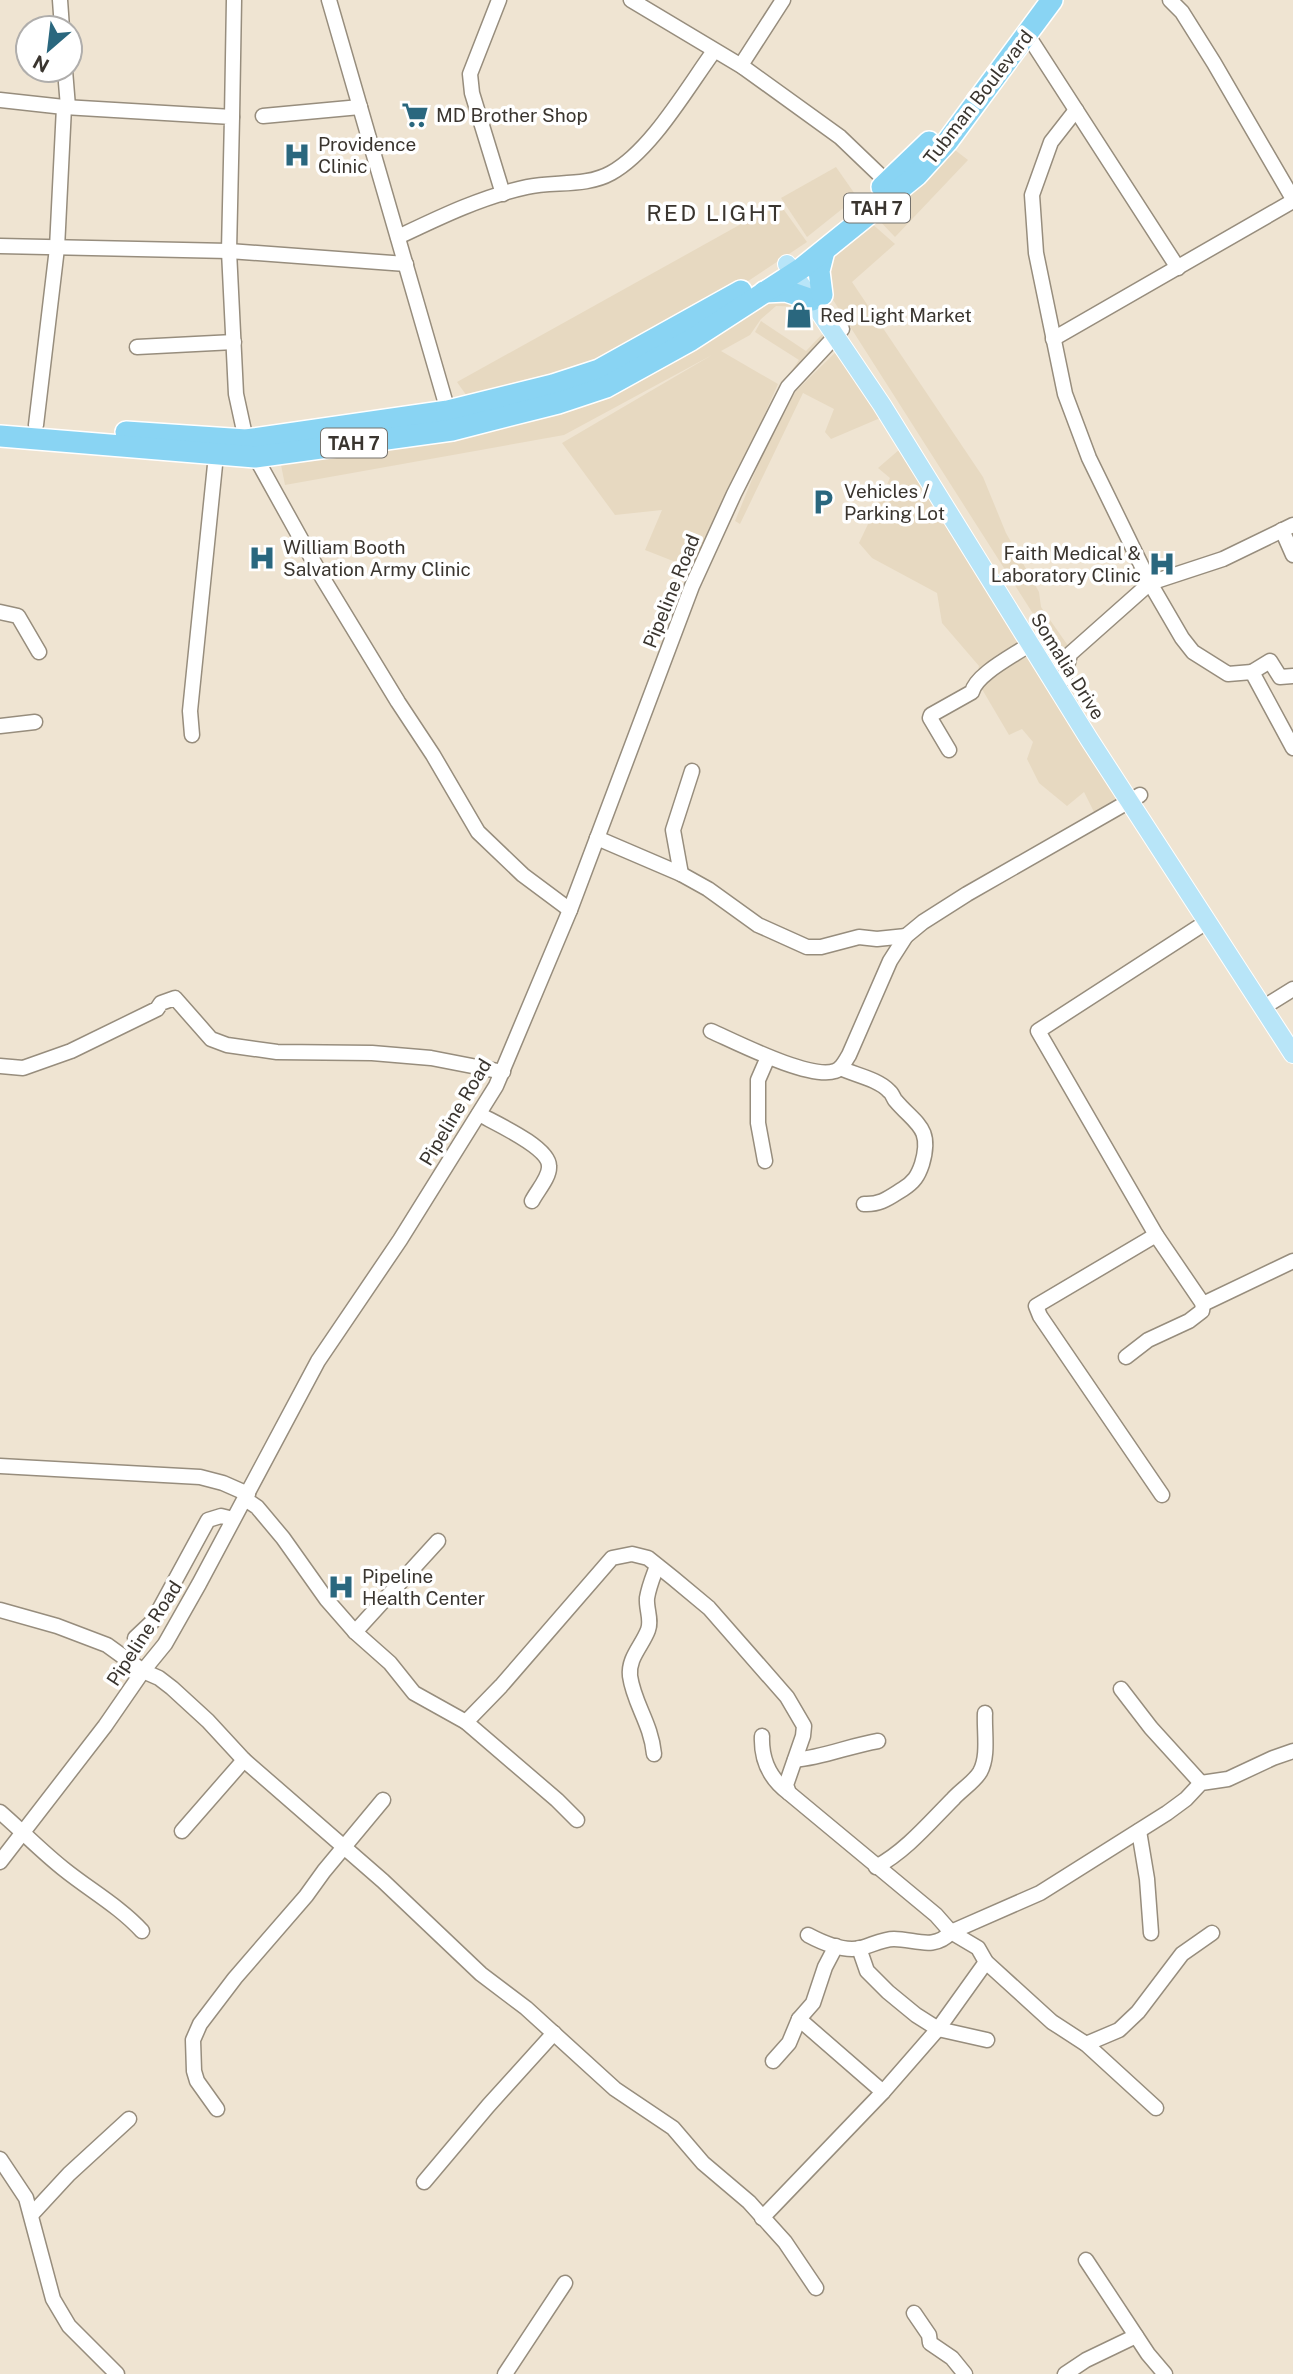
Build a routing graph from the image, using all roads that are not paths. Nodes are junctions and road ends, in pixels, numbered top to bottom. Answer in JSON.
{"nodes":[{"id":1,"x":234,"y":0,"type":"edge"},
{"id":2,"x":499,"y":0,"type":"edge"},
{"id":3,"x":631,"y":0,"type":"edge"},
{"id":4,"x":783,"y":0,"type":"edge"},
{"id":5,"x":1035,"y":0,"type":"edge"},
{"id":6,"x":1052,"y":0,"type":"edge"},
{"id":7,"x":1170,"y":0,"type":"edge"},
{"id":8,"x":334,"y":2,"type":"edge"},
{"id":9,"x":1027,"y":34,"type":"junction"},
{"id":10,"x":714,"y":51,"type":"junction"},
{"id":11,"x":743,"y":67,"type":"junction"},
{"id":12,"x":65,"y":84,"type":"edge"},
{"id":13,"x":0,"y":100,"type":"edge"},
{"id":14,"x":66,"y":107,"type":"junction"},
{"id":15,"x":360,"y":107,"type":"junction"},
{"id":16,"x":1076,"y":110,"type":"junction"},
{"id":17,"x":232,"y":117,"type":"junction"},
{"id":18,"x":263,"y":117,"type":"dead end"},
{"id":19,"x":887,"y":181,"type":"junction"},
{"id":20,"x":503,"y":194,"type":"junction"},
{"id":21,"x":1293,"y":200,"type":"edge"},
{"id":22,"x":398,"y":237,"type":"junction"},
{"id":23,"x":0,"y":246,"type":"edge"},
{"id":24,"x":57,"y":248,"type":"junction"},
{"id":25,"x":229,"y":251,"type":"junction"},
{"id":26,"x":824,"y":251,"type":"junction"},
{"id":27,"x":406,"y":264,"type":"junction"},
{"id":28,"x":795,"y":266,"type":"junction"},
{"id":29,"x":1178,"y":268,"type":"junction"},
{"id":30,"x":762,"y":292,"type":"junction"},
{"id":31,"x":817,"y":298,"type":"junction"},
{"id":32,"x":838,"y":333,"type":"junction"},
{"id":33,"x":1053,"y":339,"type":"junction"},
{"id":34,"x":234,"y":342,"type":"junction"},
{"id":35,"x":136,"y":347,"type":"dead end"},
{"id":36,"x":448,"y":411,"type":"junction"},
{"id":37,"x":0,"y":423,"type":"edge"},
{"id":38,"x":36,"y":425,"type":"junction"},
{"id":39,"x":0,"y":436,"type":"edge"},
{"id":40,"x":250,"y":448,"type":"junction"},
{"id":41,"x":216,"y":455,"type":"junction"},
{"id":42,"x":1288,"y":528,"type":"edge"},
{"id":43,"x":1293,"y":555,"type":"edge"},
{"id":44,"x":1150,"y":583,"type":"junction"},
{"id":45,"x":0,"y":612,"type":"edge"},
{"id":46,"x":1030,"y":644,"type":"junction"},
{"id":47,"x":39,"y":652,"type":"dead end"},
{"id":48,"x":1252,"y":672,"type":"junction"},
{"id":49,"x":1293,"y":676,"type":"edge"},
{"id":50,"x":1064,"y":679,"type":"junction"},
{"id":51,"x":35,"y":722,"type":"dead end"},
{"id":52,"x":0,"y":726,"type":"edge"},
{"id":53,"x":192,"y":735,"type":"dead end"},
{"id":54,"x":1293,"y":748,"type":"edge"},
{"id":55,"x":949,"y":750,"type":"dead end"},
{"id":56,"x":692,"y":771,"type":"dead end"},
{"id":57,"x":1135,"y":798,"type":"junction"},
{"id":58,"x":597,"y":838,"type":"junction"},
{"id":59,"x":681,"y":874,"type":"junction"},
{"id":60,"x":570,"y":910,"type":"junction"},
{"id":61,"x":1208,"y":921,"type":"junction"},
{"id":62,"x":906,"y":936,"type":"junction"},
{"id":63,"x":1293,"y":989,"type":"edge"},
{"id":64,"x":1272,"y":1002,"type":"junction"},
{"id":65,"x":711,"y":1031,"type":"dead end"},
{"id":66,"x":1293,"y":1034,"type":"edge"},
{"id":67,"x":1293,"y":1054,"type":"edge"},
{"id":68,"x":768,"y":1057,"type":"junction"},
{"id":69,"x":0,"y":1066,"type":"edge"},
{"id":70,"x":841,"y":1068,"type":"junction"},
{"id":71,"x":503,"y":1072,"type":"junction"},
{"id":72,"x":478,"y":1114,"type":"junction"},
{"id":73,"x":765,"y":1161,"type":"dead end"},
{"id":74,"x":533,"y":1201,"type":"dead end"},
{"id":75,"x":864,"y":1204,"type":"dead end"},
{"id":76,"x":1156,"y":1235,"type":"junction"},
{"id":77,"x":1293,"y":1261,"type":"edge"},
{"id":78,"x":1203,"y":1304,"type":"junction"},
{"id":79,"x":1126,"y":1357,"type":"dead end"},
{"id":80,"x":0,"y":1466,"type":"edge"},
{"id":81,"x":1162,"y":1495,"type":"dead end"},
{"id":82,"x":247,"y":1497,"type":"junction"},
{"id":83,"x":233,"y":1519,"type":"junction"},
{"id":84,"x":438,"y":1541,"type":"dead end"},
{"id":85,"x":657,"y":1566,"type":"junction"},
{"id":86,"x":0,"y":1610,"type":"edge"},
{"id":87,"x":355,"y":1632,"type":"junction"},
{"id":88,"x":135,"y":1637,"type":"dead end"},
{"id":89,"x":143,"y":1671,"type":"junction"},
{"id":90,"x":1121,"y":1689,"type":"dead end"},
{"id":91,"x":985,"y":1713,"type":"dead end"},
{"id":92,"x":466,"y":1722,"type":"junction"},
{"id":93,"x":762,"y":1736,"type":"dead end"},
{"id":94,"x":878,"y":1741,"type":"dead end"},
{"id":95,"x":1293,"y":1751,"type":"edge"},
{"id":96,"x":654,"y":1754,"type":"dead end"},
{"id":97,"x":244,"y":1760,"type":"junction"},
{"id":98,"x":795,"y":1760,"type":"junction"},
{"id":99,"x":1200,"y":1783,"type":"junction"},
{"id":100,"x":789,"y":1793,"type":"junction"},
{"id":101,"x":383,"y":1800,"type":"dead end"},
{"id":102,"x":0,"y":1812,"type":"edge"},
{"id":103,"x":578,"y":1820,"type":"dead end"},
{"id":104,"x":182,"y":1831,"type":"dead end"},
{"id":105,"x":1139,"y":1831,"type":"junction"},
{"id":106,"x":24,"y":1832,"type":"junction"},
{"id":107,"x":344,"y":1848,"type":"junction"},
{"id":108,"x":0,"y":1861,"type":"edge"},
{"id":109,"x":876,"y":1867,"type":"junction"},
{"id":110,"x":142,"y":1931,"type":"dead end"},
{"id":111,"x":951,"y":1932,"type":"junction"},
{"id":112,"x":1151,"y":1933,"type":"dead end"},
{"id":113,"x":1212,"y":1933,"type":"dead end"},
{"id":114,"x":808,"y":1935,"type":"dead end"},
{"id":115,"x":836,"y":1946,"type":"junction"},
{"id":116,"x":859,"y":1948,"type":"junction"},
{"id":117,"x":986,"y":1962,"type":"junction"},
{"id":118,"x":799,"y":2019,"type":"junction"},
{"id":119,"x":938,"y":2029,"type":"junction"},
{"id":120,"x":554,"y":2033,"type":"junction"},
{"id":121,"x":987,"y":2040,"type":"dead end"},
{"id":122,"x":1086,"y":2044,"type":"junction"},
{"id":123,"x":773,"y":2060,"type":"dead end"},
{"id":124,"x":883,"y":2092,"type":"junction"},
{"id":125,"x":1156,"y":2108,"type":"dead end"},
{"id":126,"x":217,"y":2109,"type":"dead end"},
{"id":127,"x":129,"y":2119,"type":"dead end"},
{"id":128,"x":0,"y":2159,"type":"edge"},
{"id":129,"x":424,"y":2182,"type":"dead end"},
{"id":130,"x":32,"y":2214,"type":"junction"},
{"id":131,"x":762,"y":2218,"type":"junction"},
{"id":132,"x":1086,"y":2260,"type":"dead end"},
{"id":133,"x":565,"y":2283,"type":"dead end"},
{"id":134,"x":816,"y":2288,"type":"dead end"},
{"id":135,"x":915,"y":2313,"type":"dead end"},
{"id":136,"x":1136,"y":2336,"type":"junction"},
{"id":137,"x":117,"y":2374,"type":"edge"},
{"id":138,"x":505,"y":2374,"type":"edge"},
{"id":139,"x":965,"y":2374,"type":"edge"},
{"id":140,"x":1065,"y":2374,"type":"edge"},
{"id":141,"x":1165,"y":2374,"type":"edge"}],
"edges":[{"from":1,"to":17,"type":"street"},
{"from":2,"to":20,"type":"street"},
{"from":3,"to":10,"type":"street"},
{"from":4,"to":11,"type":"street"},
{"from":5,"to":19,"type":"highway","name":"Tubman Boulevard","number":"TAH 7"},
{"from":6,"to":9,"type":"highway","name":"Tubman Boulevard","number":"TAH 7"},
{"from":7,"to":21,"type":"street"},
{"from":8,"to":15,"type":"street"},
{"from":9,"to":16,"type":"street"},
{"from":9,"to":26,"type":"highway","name":"Tubman Boulevard","number":"TAH 7"},
{"from":10,"to":11,"type":"street"},
{"from":10,"to":20,"type":"street"},
{"from":11,"to":19,"type":"street"},
{"from":12,"to":14,"type":"street"},
{"from":13,"to":14,"type":"street"},
{"from":14,"to":17,"type":"street"},
{"from":14,"to":24,"type":"street"},
{"from":15,"to":18,"type":"street"},
{"from":15,"to":22,"type":"street"},
{"from":16,"to":29,"type":"street"},
{"from":16,"to":33,"type":"street"},
{"from":17,"to":25,"type":"street"},
{"from":19,"to":28,"type":"highway","name":"Tubman Boulevard","number":"TAH 7"},
{"from":20,"to":22,"type":"street"},
{"from":21,"to":29,"type":"street"},
{"from":22,"to":27,"type":"street"},
{"from":23,"to":24,"type":"street"},
{"from":24,"to":25,"type":"street"},
{"from":24,"to":38,"type":"street"},
{"from":25,"to":27,"type":"street"},
{"from":25,"to":34,"type":"street"},
{"from":26,"to":28,"type":"highway","name":"Tubman Boulevard","number":"TAH 7"},
{"from":26,"to":31,"type":"highway"},
{"from":27,"to":36,"type":"street"},
{"from":28,"to":30,"type":"highway","number":"TAH 7"},
{"from":28,"to":31,"type":"main road","name":"Somalia Drive"},
{"from":28,"to":36,"type":"highway","number":"TAH 7"},
{"from":29,"to":33,"type":"street"},
{"from":30,"to":31,"type":"highway"},
{"from":30,"to":40,"type":"highway","number":"TAH 7"},
{"from":31,"to":32,"type":"main road","name":"Somalia Drive"},
{"from":32,"to":46,"type":"main road","name":"Somalia Drive"},
{"from":32,"to":50,"type":"main road","name":"Somalia Drive"},
{"from":32,"to":58,"type":"street","name":"Pipeline Road"},
{"from":33,"to":44,"type":"street"},
{"from":34,"to":35,"type":"street"},
{"from":34,"to":40,"type":"street"},
{"from":36,"to":40,"type":"highway","number":"TAH 7"},
{"from":37,"to":38,"type":"highway","number":"TAH 7"},
{"from":38,"to":40,"type":"highway","number":"TAH 7"},
{"from":39,"to":41,"type":"highway","number":"TAH 7"},
{"from":40,"to":41,"type":"highway","number":"TAH 7"},
{"from":40,"to":60,"type":"street"},
{"from":41,"to":53,"type":"street"},
{"from":42,"to":43,"type":"street"},
{"from":42,"to":44,"type":"street"},
{"from":44,"to":48,"type":"street"},
{"from":44,"to":50,"type":"street"},
{"from":45,"to":47,"type":"street"},
{"from":46,"to":55,"type":"street"},
{"from":46,"to":57,"type":"main road","name":"Somalia Drive"},
{"from":48,"to":49,"type":"street"},
{"from":48,"to":54,"type":"street"},
{"from":50,"to":57,"type":"main road","name":"Somalia Drive"},
{"from":51,"to":52,"type":"street"},
{"from":56,"to":59,"type":"street"},
{"from":57,"to":61,"type":"main road","name":"Somalia Drive"},
{"from":57,"to":62,"type":"street"},
{"from":57,"to":64,"type":"main road","name":"Somalia Drive"},
{"from":58,"to":59,"type":"street"},
{"from":58,"to":60,"type":"street","name":"Pipeline Road"},
{"from":59,"to":62,"type":"street"},
{"from":60,"to":71,"type":"street","name":"Pipeline Road"},
{"from":61,"to":67,"type":"main road","name":"Somalia Drive"},
{"from":61,"to":76,"type":"street"},
{"from":62,"to":70,"type":"street"},
{"from":63,"to":64,"type":"street"},
{"from":64,"to":66,"type":"main road","name":"Somalia Drive"},
{"from":65,"to":68,"type":"street"},
{"from":68,"to":70,"type":"street"},
{"from":68,"to":73,"type":"street"},
{"from":69,"to":71,"type":"street"},
{"from":70,"to":75,"type":"street"},
{"from":71,"to":72,"type":"street","name":"Pipeline Road"},
{"from":72,"to":74,"type":"street"},
{"from":72,"to":82,"type":"street","name":"Pipeline Road"},
{"from":76,"to":78,"type":"street"},
{"from":76,"to":81,"type":"street"},
{"from":77,"to":78,"type":"street"},
{"from":78,"to":79,"type":"street"},
{"from":80,"to":82,"type":"street"},
{"from":82,"to":83,"type":"street","name":"Pipeline Road"},
{"from":82,"to":87,"type":"street"},
{"from":83,"to":88,"type":"street"},
{"from":83,"to":89,"type":"street","name":"Pipeline Road"},
{"from":84,"to":87,"type":"street"},
{"from":85,"to":92,"type":"street"},
{"from":85,"to":96,"type":"street"},
{"from":85,"to":98,"type":"street"},
{"from":86,"to":89,"type":"street"},
{"from":87,"to":92,"type":"street"},
{"from":89,"to":97,"type":"street"},
{"from":89,"to":106,"type":"street","name":"Pipeline Road"},
{"from":90,"to":99,"type":"street"},
{"from":91,"to":109,"type":"street"},
{"from":92,"to":103,"type":"street"},
{"from":93,"to":100,"type":"street"},
{"from":94,"to":98,"type":"street"},
{"from":95,"to":99,"type":"street"},
{"from":97,"to":104,"type":"street"},
{"from":97,"to":107,"type":"street"},
{"from":98,"to":100,"type":"street"},
{"from":99,"to":105,"type":"street"},
{"from":100,"to":109,"type":"street"},
{"from":101,"to":107,"type":"street"},
{"from":102,"to":106,"type":"street"},
{"from":105,"to":111,"type":"street"},
{"from":105,"to":112,"type":"street"},
{"from":106,"to":108,"type":"street","name":"Pipeline Road"},
{"from":106,"to":110,"type":"street"},
{"from":107,"to":120,"type":"street"},
{"from":107,"to":126,"type":"street"},
{"from":109,"to":111,"type":"street"},
{"from":111,"to":116,"type":"street"},
{"from":111,"to":117,"type":"street"},
{"from":113,"to":122,"type":"street"},
{"from":114,"to":115,"type":"street"},
{"from":115,"to":116,"type":"street"},
{"from":115,"to":118,"type":"street"},
{"from":116,"to":119,"type":"street"},
{"from":117,"to":119,"type":"street"},
{"from":117,"to":122,"type":"street"},
{"from":118,"to":123,"type":"street"},
{"from":118,"to":124,"type":"street"},
{"from":119,"to":121,"type":"street"},
{"from":119,"to":124,"type":"street"},
{"from":120,"to":129,"type":"street"},
{"from":120,"to":131,"type":"street"},
{"from":122,"to":125,"type":"street"},
{"from":124,"to":131,"type":"street"},
{"from":127,"to":130,"type":"street"},
{"from":128,"to":130,"type":"street"},
{"from":130,"to":137,"type":"street"},
{"from":131,"to":134,"type":"street"},
{"from":132,"to":136,"type":"street"},
{"from":133,"to":138,"type":"street"},
{"from":135,"to":139,"type":"street"},
{"from":136,"to":140,"type":"street"},
{"from":136,"to":141,"type":"street"}]}
